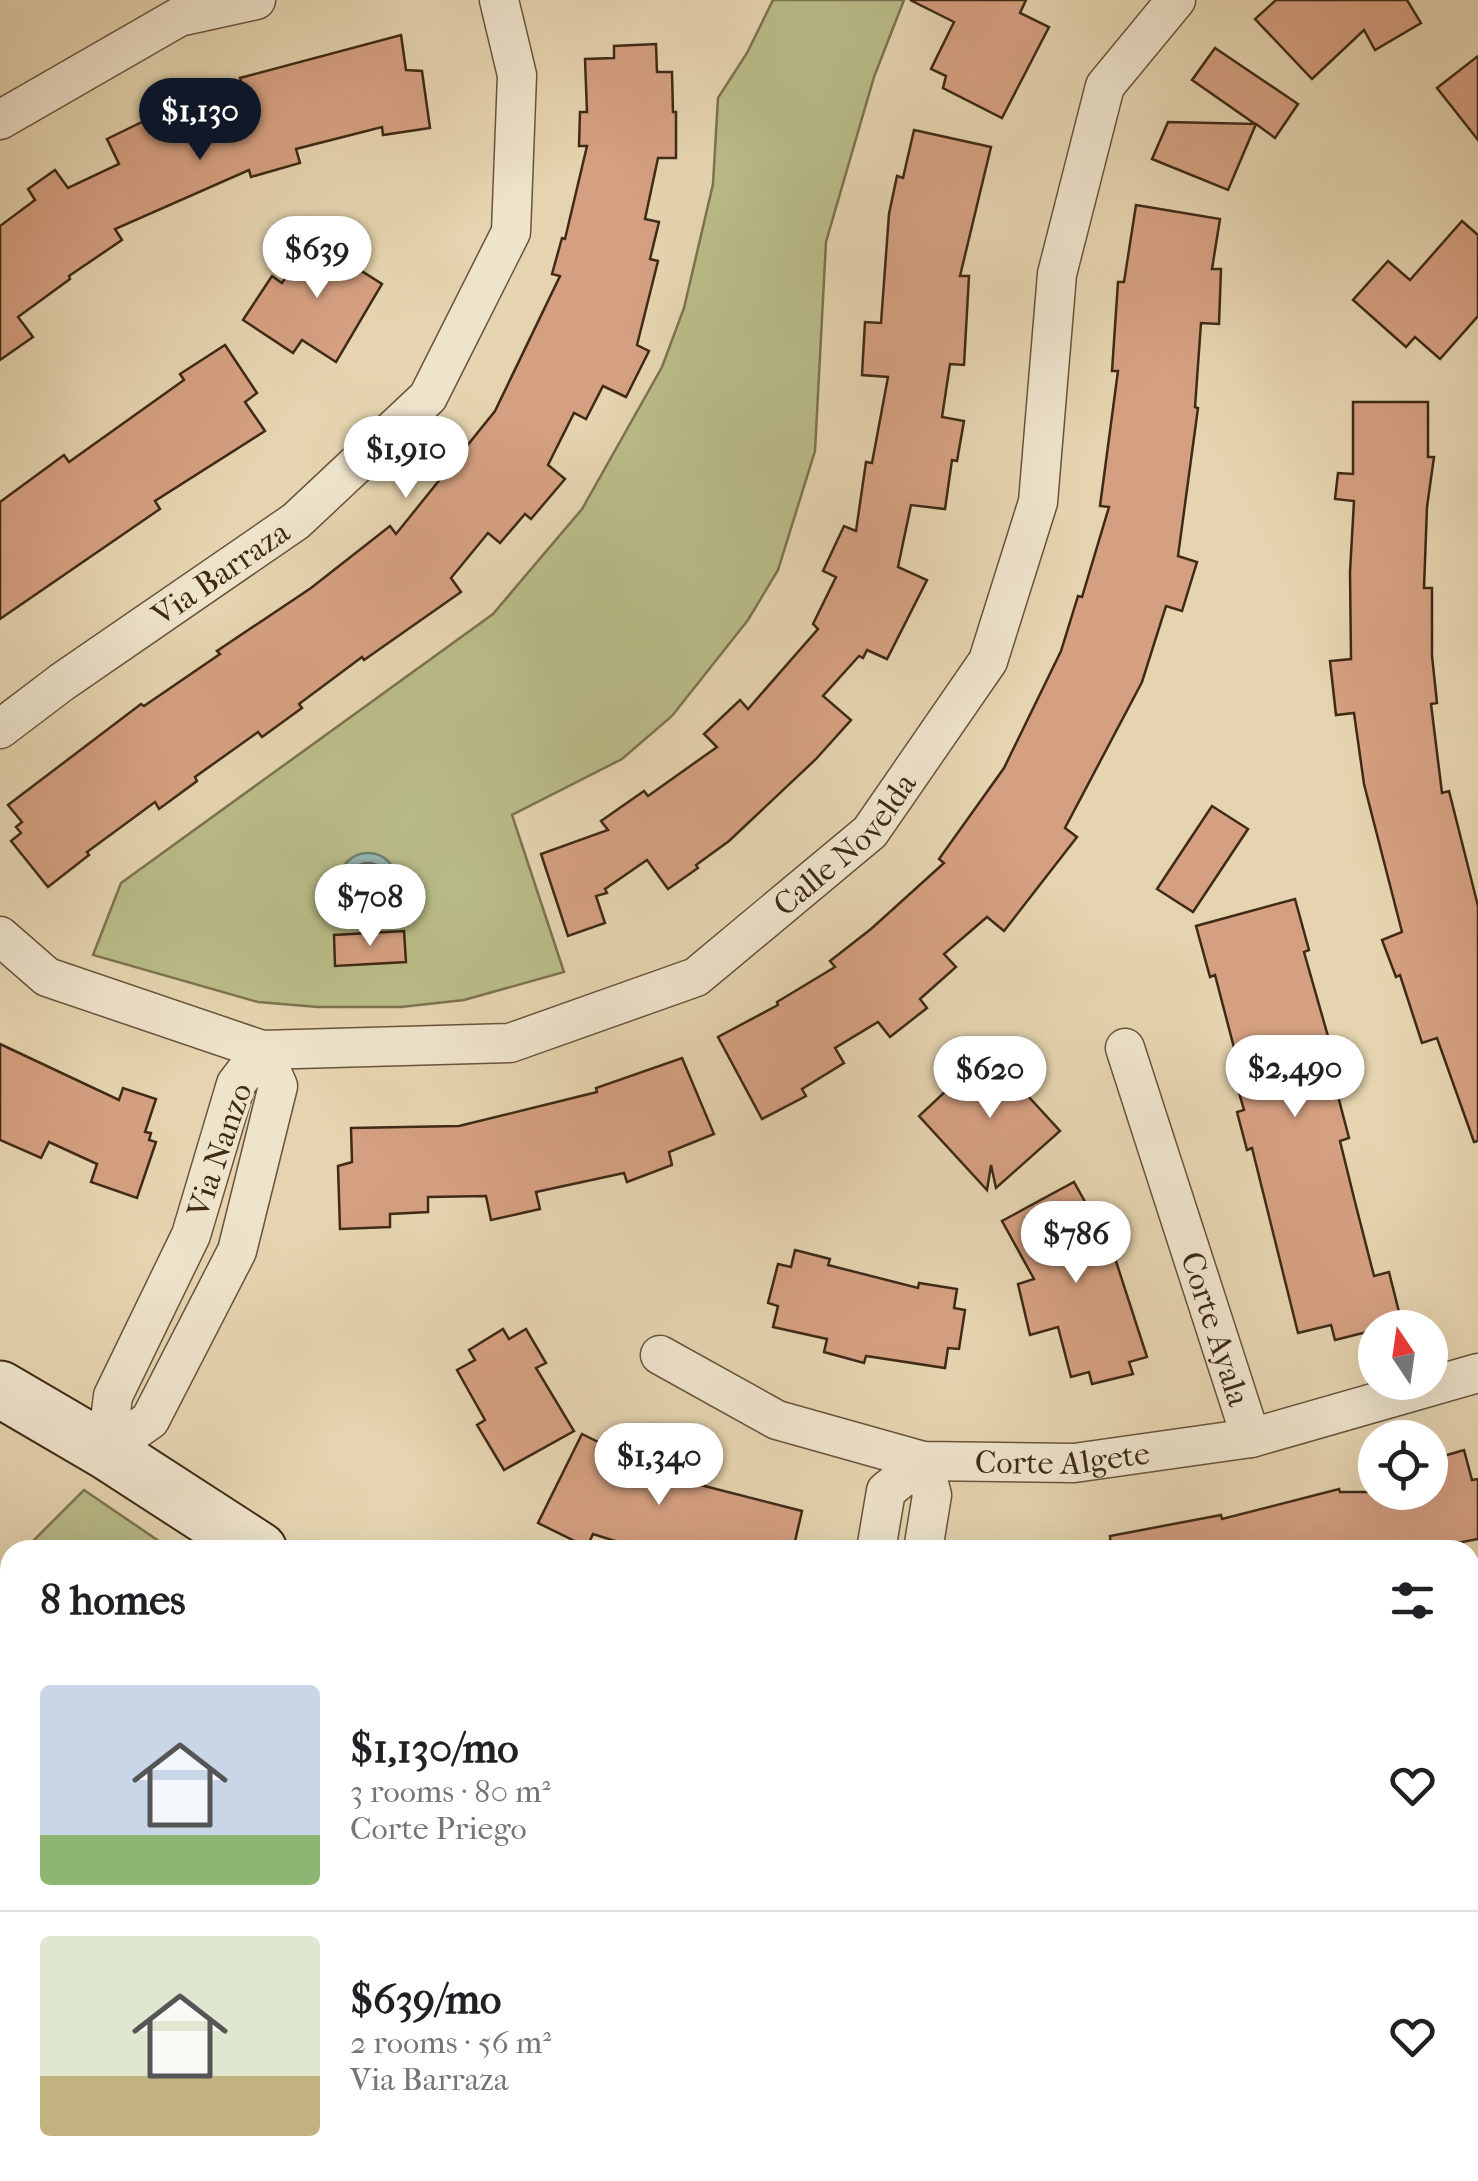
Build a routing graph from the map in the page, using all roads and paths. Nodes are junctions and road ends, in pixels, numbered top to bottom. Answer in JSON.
{"nodes":[{"id":1,"x":256,"y":0,"type":"edge"},
{"id":2,"x":498,"y":0,"type":"edge"},
{"id":3,"x":1176,"y":0,"type":"edge"},
{"id":4,"x":177,"y":8,"type":"edge"},
{"id":5,"x":0,"y":120,"type":"edge"},
{"id":6,"x":0,"y":729,"type":"edge"},
{"id":7,"x":0,"y":936,"type":"edge"},
{"id":8,"x":1125,"y":1048,"type":"dead end"},
{"id":9,"x":262,"y":1050,"type":"junction"},
{"id":10,"x":660,"y":1356,"type":"dead end"},
{"id":11,"x":1478,"y":1373,"type":"edge"},
{"id":12,"x":0,"y":1389,"type":"edge"},
{"id":13,"x":1251,"y":1438,"type":"junction"},
{"id":14,"x":106,"y":1451,"type":"junction"},
{"id":15,"x":923,"y":1461,"type":"junction"},
{"id":16,"x":244,"y":1540,"type":"edge"},
{"id":17,"x":878,"y":1540,"type":"edge"},
{"id":18,"x":925,"y":1540,"type":"edge"}],
"edges":[{"from":1,"to":4,"type":"street"},
{"from":2,"to":6,"type":"street","name":"Via Barraza"},
{"from":3,"to":9,"type":"street","name":"Calle Novelda"},
{"from":4,"to":5,"type":"street"},
{"from":7,"to":9,"type":"street","name":"Calle Novelda"},
{"from":8,"to":13,"type":"street","name":"Corte Ayala"},
{"from":9,"to":14,"type":"street","name":"Via Nanzo"},
{"from":10,"to":15,"type":"street","name":"Corte Algete"},
{"from":11,"to":13,"type":"street","name":"Corte Algete"},
{"from":12,"to":14,"type":"street"},
{"from":13,"to":15,"type":"street","name":"Corte Algete"},
{"from":14,"to":16,"type":"street"},
{"from":15,"to":17,"type":"street"},
{"from":15,"to":18,"type":"street"}]}
